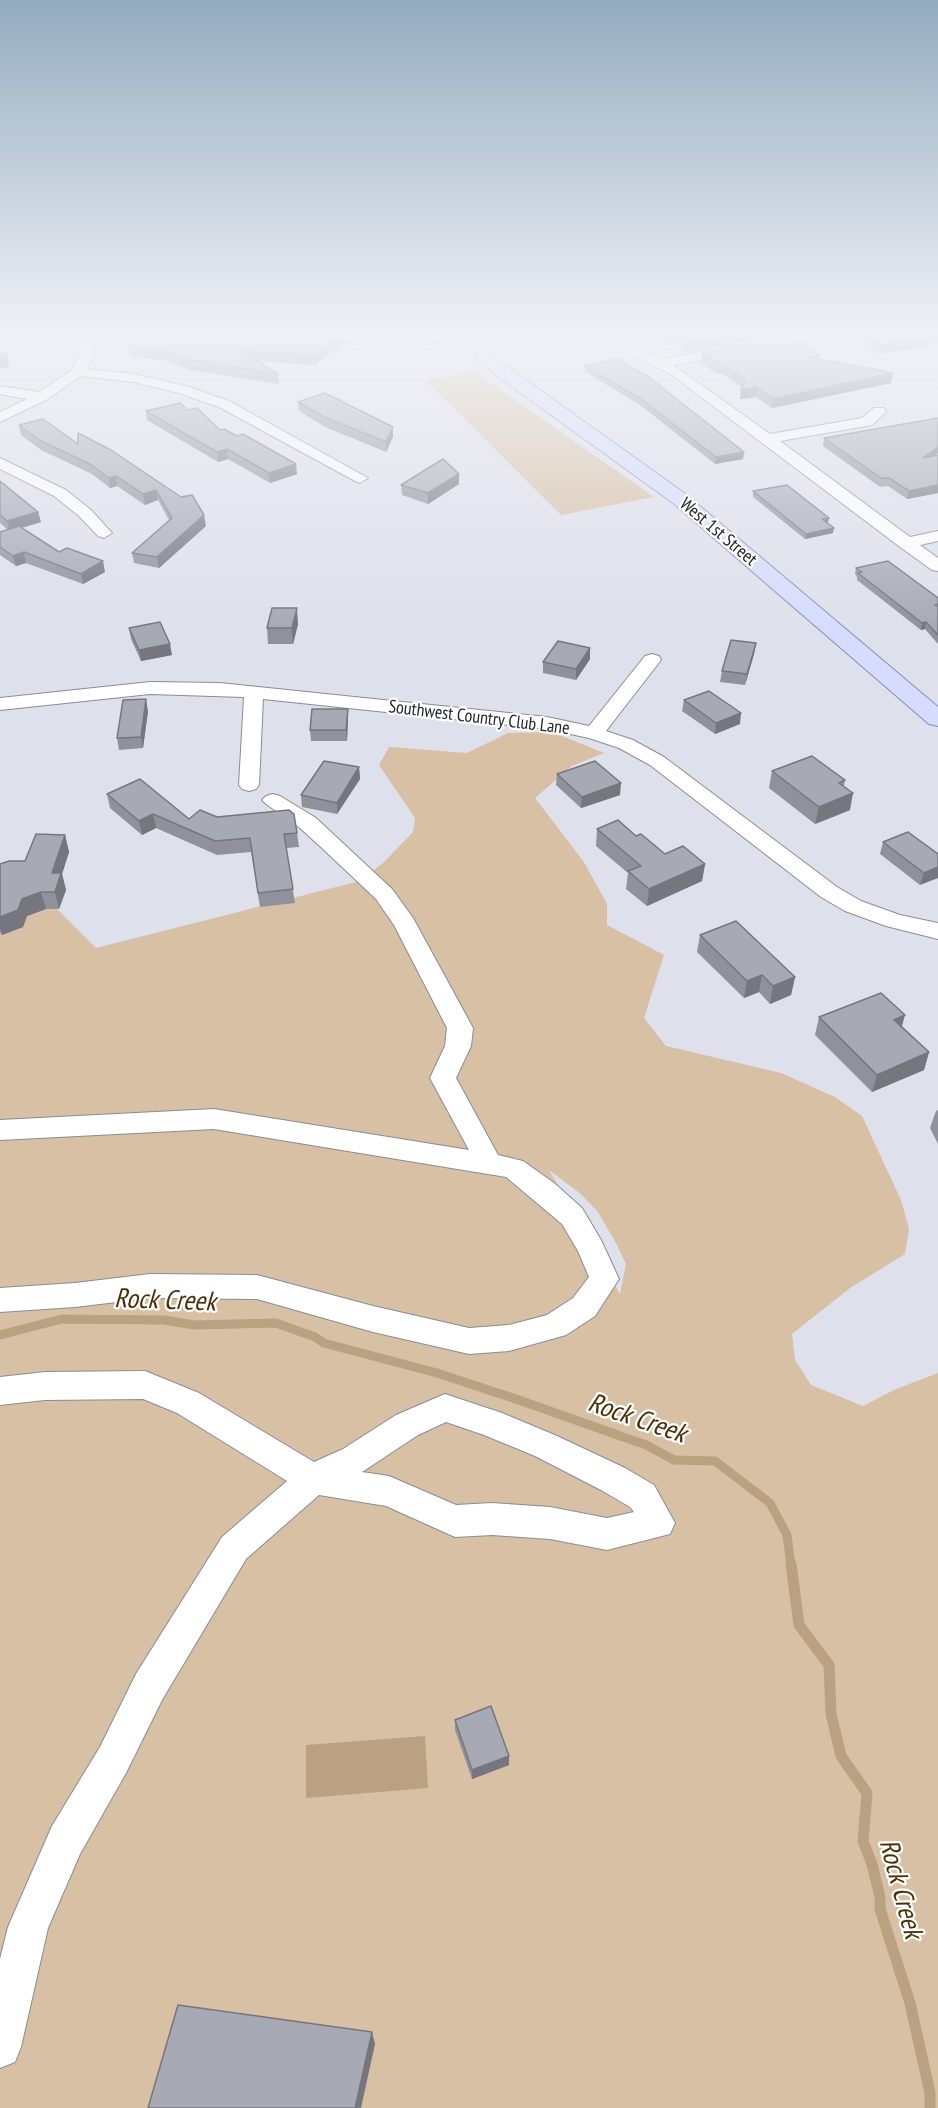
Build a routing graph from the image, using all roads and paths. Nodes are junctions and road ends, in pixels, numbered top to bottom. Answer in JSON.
{"nodes":[{"id":1,"x":278,"y":433,"type":"edge"},
{"id":2,"x":591,"y":433,"type":"edge"},
{"id":3,"x":610,"y":433,"type":"edge"},
{"id":4,"x":759,"y":433,"type":"edge"},
{"id":5,"x":802,"y":433,"type":"edge"},
{"id":6,"x":767,"y":439,"type":"junction"},
{"id":7,"x":0,"y":463,"type":"edge"},
{"id":8,"x":360,"y":478,"type":"dead end"},
{"id":9,"x":104,"y":533,"type":"dead end"},
{"id":10,"x":938,"y":536,"type":"edge"},
{"id":11,"x":906,"y":543,"type":"junction"},
{"id":12,"x":938,"y":566,"type":"edge"},
{"id":13,"x":652,"y":660,"type":"dead end"},
{"id":14,"x":254,"y":693,"type":"junction"},
{"id":15,"x":938,"y":694,"type":"edge"},
{"id":16,"x":0,"y":704,"type":"edge"},
{"id":17,"x":938,"y":720,"type":"edge"},
{"id":18,"x":594,"y":733,"type":"junction"},
{"id":19,"x":249,"y":785,"type":"dead end"},
{"id":20,"x":273,"y":801,"type":"dead end"},
{"id":21,"x":938,"y":931,"type":"edge"},
{"id":22,"x":0,"y":1130,"type":"edge"},
{"id":23,"x":488,"y":1163,"type":"junction"},
{"id":24,"x":0,"y":1300,"type":"edge"},
{"id":25,"x":0,"y":1391,"type":"edge"},
{"id":26,"x":313,"y":1479,"type":"junction"},
{"id":27,"x":0,"y":2047,"type":"edge"}],
"edges":[{"from":1,"to":8,"type":"street"},
{"from":2,"to":17,"type":"main road","name":"West 1st Street"},
{"from":3,"to":15,"type":"main road","name":"West 1st Street"},
{"from":4,"to":6,"type":"street"},
{"from":5,"to":6,"type":"street"},
{"from":6,"to":11,"type":"street"},
{"from":7,"to":9,"type":"street"},
{"from":10,"to":11,"type":"street"},
{"from":11,"to":12,"type":"street"},
{"from":13,"to":18,"type":"street"},
{"from":14,"to":16,"type":"street","name":"Southwest Country Club Lane"},
{"from":14,"to":18,"type":"street","name":"Southwest Country Club Lane"},
{"from":14,"to":19,"type":"street"},
{"from":18,"to":21,"type":"street","name":"Southwest Country Club Lane"},
{"from":20,"to":23,"type":"street"},
{"from":22,"to":23,"type":"street"},
{"from":23,"to":24,"type":"street"},
{"from":25,"to":26,"type":"street"},
{"from":26,"to":26,"type":"street"},
{"from":26,"to":27,"type":"street"}]}
